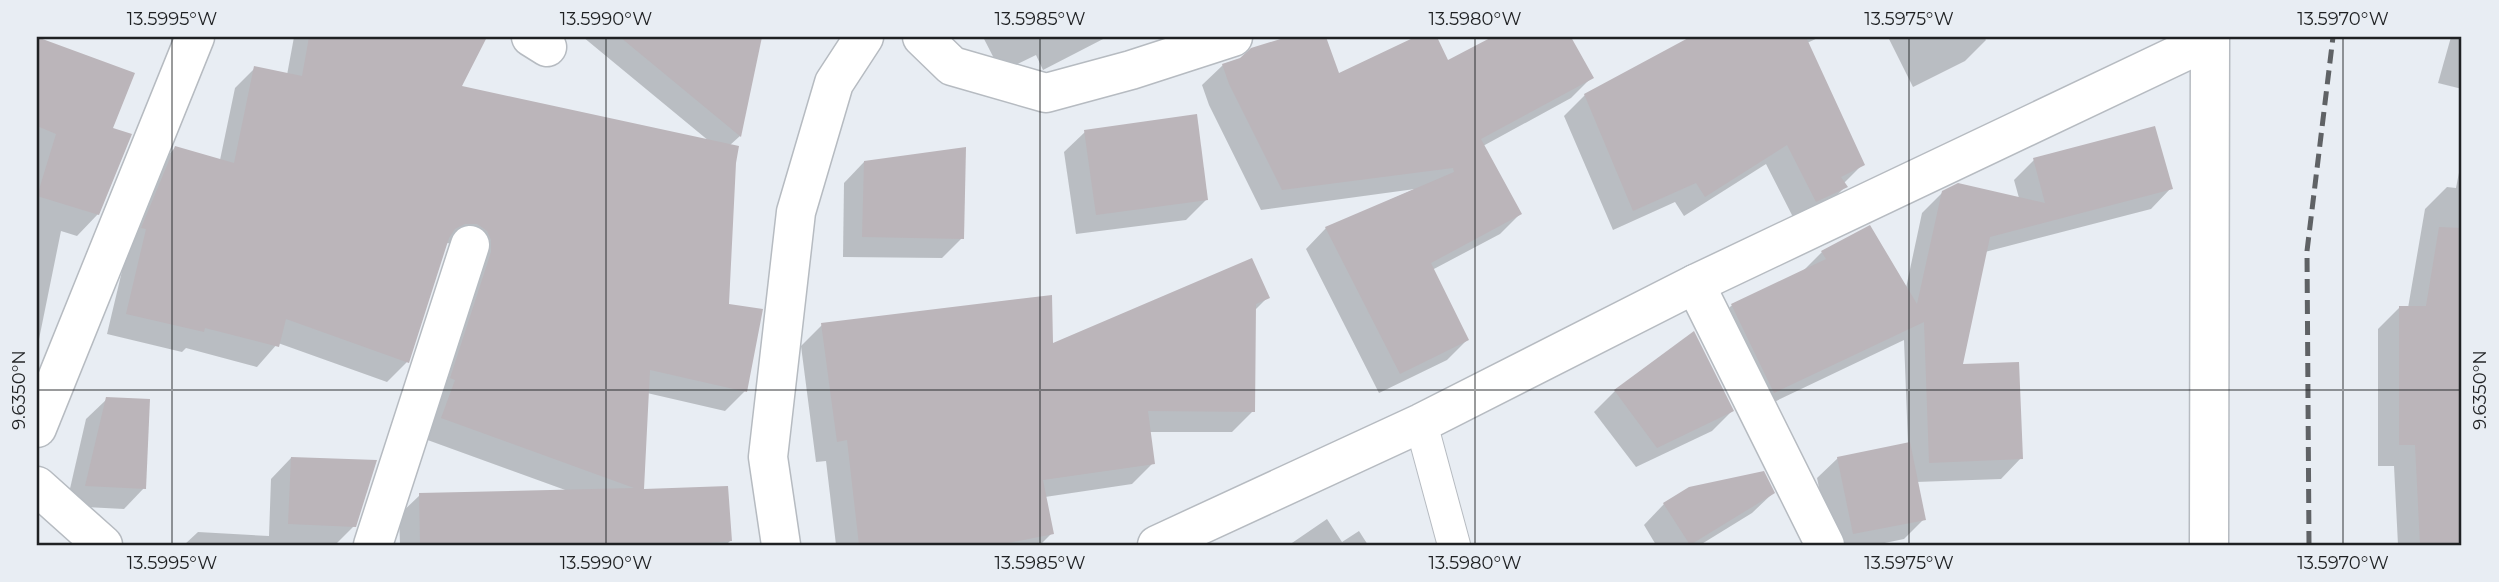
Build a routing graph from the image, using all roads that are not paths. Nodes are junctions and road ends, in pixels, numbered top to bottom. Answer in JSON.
{"nodes":[{"id":1,"x":195,"y":37,"type":"edge"},
{"id":2,"x":864,"y":37,"type":"edge"},
{"id":3,"x":922,"y":37,"type":"edge"},
{"id":4,"x":1233,"y":37,"type":"edge"},
{"id":5,"x":2210,"y":38,"type":"edge"},
{"id":6,"x":471,"y":245,"type":"dead end"},
{"id":7,"x":1695,"y":284,"type":"junction"},
{"id":8,"x":1421,"y":423,"type":"junction"},
{"id":9,"x":37,"y":428,"type":"edge"},
{"id":10,"x":37,"y":486,"type":"edge"},
{"id":11,"x":103,"y":545,"type":"edge"},
{"id":12,"x":373,"y":545,"type":"edge"},
{"id":13,"x":781,"y":545,"type":"edge"},
{"id":14,"x":1157,"y":545,"type":"edge"},
{"id":15,"x":1454,"y":545,"type":"edge"},
{"id":16,"x":1825,"y":545,"type":"edge"},
{"id":17,"x":2209,"y":545,"type":"edge"}],
"edges":[{"from":1,"to":9,"type":"street"},
{"from":2,"to":13,"type":"street"},
{"from":3,"to":4,"type":"street"},
{"from":5,"to":7,"type":"street"},
{"from":5,"to":17,"type":"street"},
{"from":6,"to":12,"type":"street"},
{"from":7,"to":8,"type":"street"},
{"from":7,"to":16,"type":"street"},
{"from":8,"to":14,"type":"street"},
{"from":8,"to":15,"type":"lane"},
{"from":10,"to":11,"type":"street"}]}
